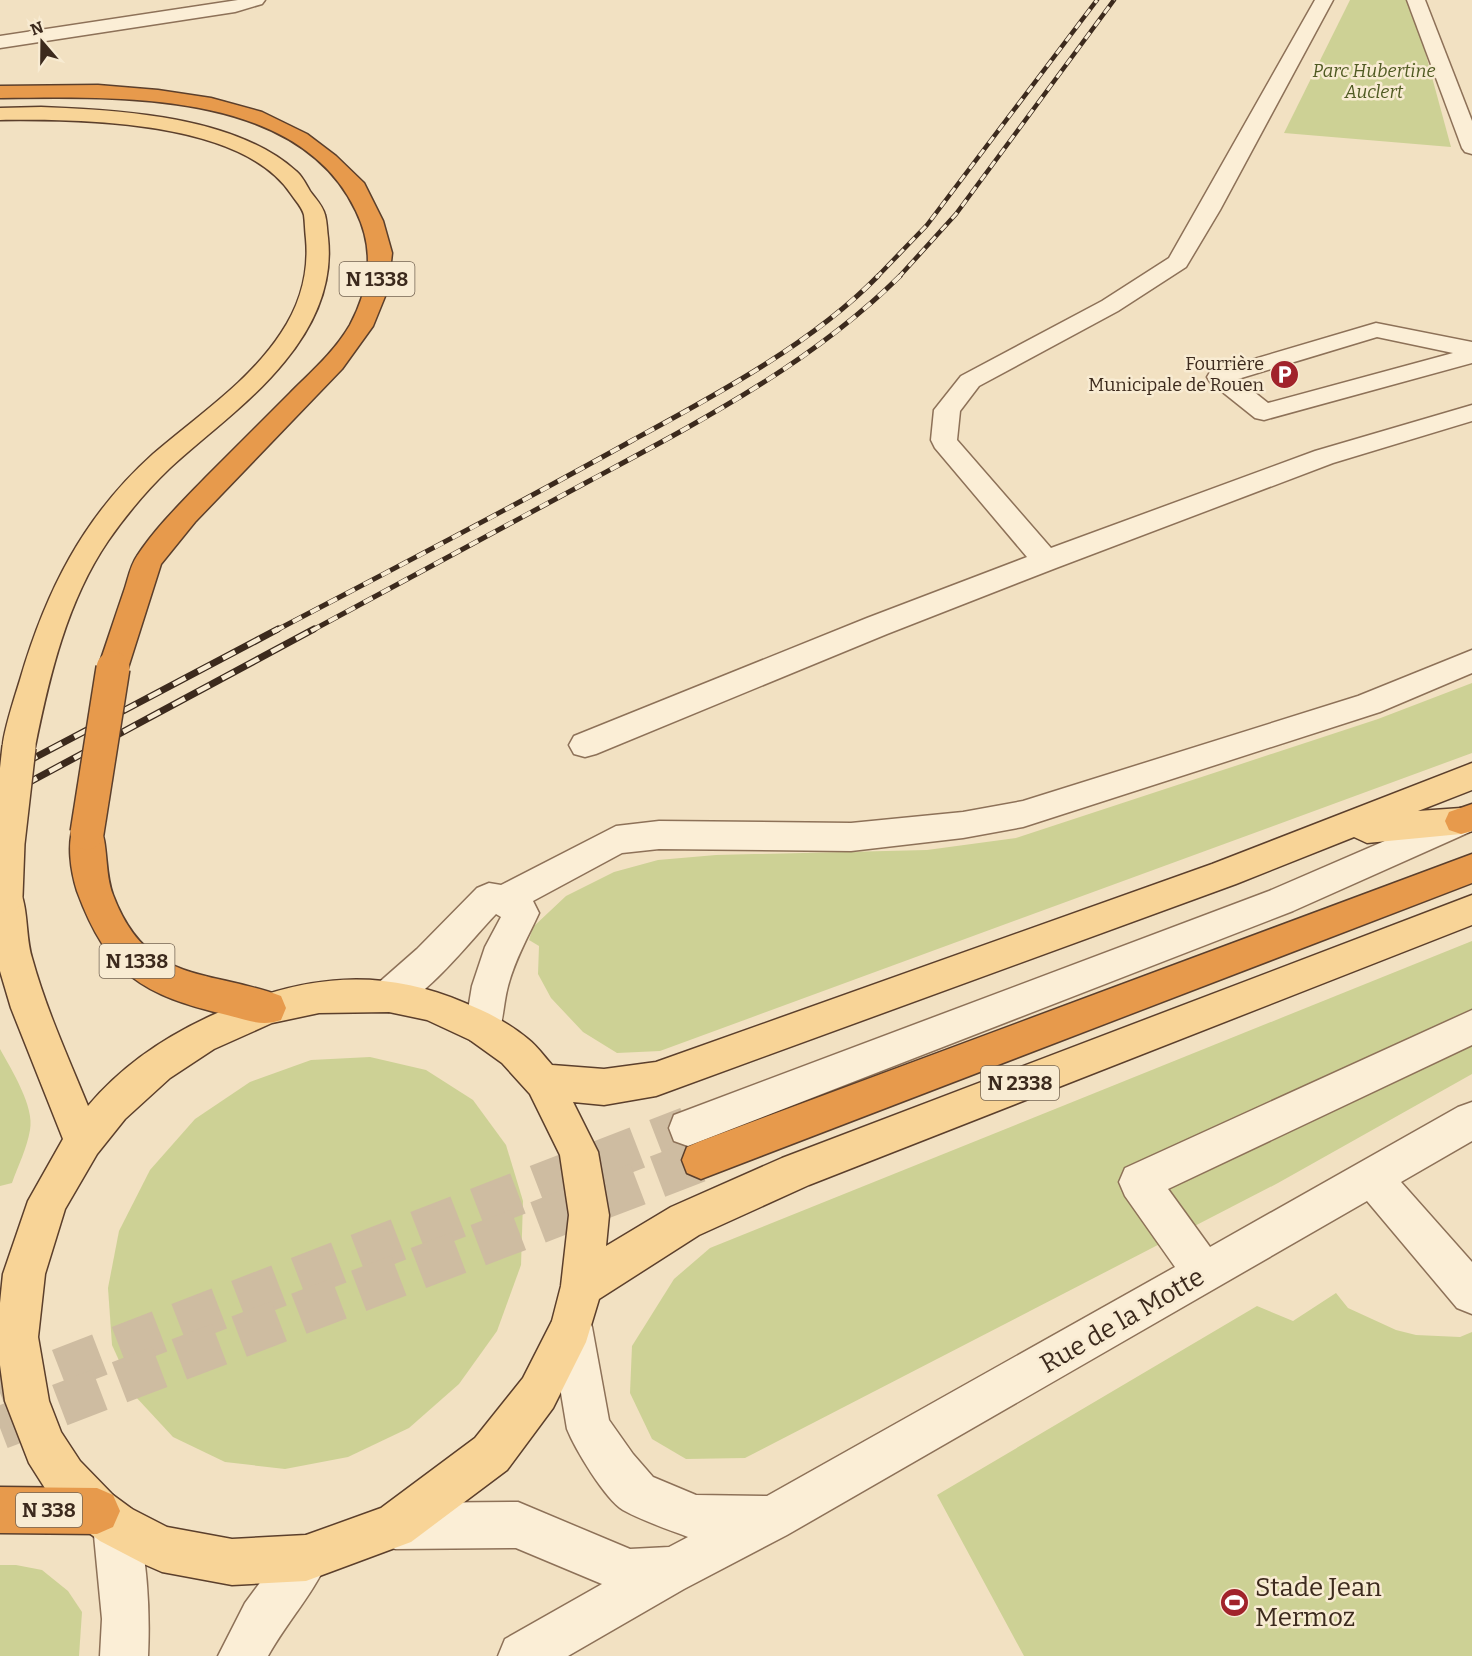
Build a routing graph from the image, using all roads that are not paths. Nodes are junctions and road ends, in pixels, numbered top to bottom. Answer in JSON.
{"nodes":[{"id":1,"x":168,"y":0,"type":"edge"},
{"id":2,"x":256,"y":0,"type":"edge"},
{"id":3,"x":1324,"y":0,"type":"edge"},
{"id":4,"x":1416,"y":0,"type":"edge"},
{"id":5,"x":0,"y":25,"type":"edge"},
{"id":6,"x":0,"y":42,"type":"edge"},
{"id":7,"x":0,"y":92,"type":"edge"},
{"id":8,"x":0,"y":114,"type":"edge"},
{"id":9,"x":1471,"y":148,"type":"edge"},
{"id":10,"x":1472,"y":349,"type":"edge"},
{"id":11,"x":1472,"y":355,"type":"edge"},
{"id":12,"x":1472,"y":413,"type":"edge"},
{"id":13,"x":1046,"y":561,"type":"junction"},
{"id":14,"x":1472,"y":661,"type":"edge"},
{"id":15,"x":585,"y":745,"type":"dead end"},
{"id":16,"x":1472,"y":776,"type":"edge"},
{"id":17,"x":1466,"y":819,"type":"edge"},
{"id":18,"x":1330,"y":832,"type":"junction"},
{"id":19,"x":1472,"y":868,"type":"edge"},
{"id":20,"x":504,"y":900,"type":"junction"},
{"id":21,"x":1472,"y":910,"type":"edge"},
{"id":22,"x":389,"y":996,"type":"junction"},
{"id":23,"x":268,"y":1008,"type":"junction"},
{"id":24,"x":1472,"y":1027,"type":"edge"},
{"id":25,"x":483,"y":1028,"type":"junction"},
{"id":26,"x":543,"y":1083,"type":"junction"},
{"id":27,"x":1472,"y":1120,"type":"edge"},
{"id":28,"x":83,"y":1141,"type":"junction"},
{"id":29,"x":695,"y":1144,"type":"joint"},
{"id":30,"x":1372,"y":1178,"type":"junction"},
{"id":31,"x":1204,"y":1273,"type":"junction"},
{"id":32,"x":12,"y":1283,"type":"edge"},
{"id":33,"x":582,"y":1286,"type":"junction"},
{"id":34,"x":1472,"y":1293,"type":"edge"},
{"id":35,"x":571,"y":1327,"type":"junction"},
{"id":36,"x":0,"y":1510,"type":"edge"},
{"id":37,"x":107,"y":1518,"type":"junction"},
{"id":38,"x":771,"y":1519,"type":"junction"},
{"id":39,"x":395,"y":1526,"type":"junction"},
{"id":40,"x":306,"y":1558,"type":"junction"},
{"id":41,"x":673,"y":1570,"type":"junction"},
{"id":42,"x":124,"y":1656,"type":"edge"},
{"id":43,"x":242,"y":1656,"type":"edge"},
{"id":44,"x":522,"y":1656,"type":"edge"}],
"edges":[{"from":1,"to":5,"type":"street"},
{"from":2,"to":6,"type":"street"},
{"from":3,"to":13,"type":"street"},
{"from":4,"to":9,"type":"street"},
{"from":7,"to":23,"type":"highway","number":"N 1338","bridge":true},
{"from":8,"to":28,"type":"main road","number":"N 1338","bridge":true},
{"from":10,"to":11,"type":"street"},
{"from":12,"to":13,"type":"street"},
{"from":13,"to":15,"type":"street"},
{"from":14,"to":20,"type":"street"},
{"from":16,"to":18,"type":"main road"},
{"from":17,"to":18,"type":"main road"},
{"from":17,"to":29,"type":"street"},
{"from":18,"to":26,"type":"main road"},
{"from":19,"to":29,"type":"highway"},
{"from":20,"to":22,"type":"street"},
{"from":20,"to":25,"type":"street"},
{"from":21,"to":33,"type":"main road","number":"N 2338"},
{"from":22,"to":23,"type":"main road"},
{"from":22,"to":25,"type":"main road"},
{"from":23,"to":28,"type":"main road"},
{"from":24,"to":31,"type":"street"},
{"from":25,"to":26,"type":"main road"},
{"from":26,"to":33,"type":"main road"},
{"from":27,"to":30,"type":"street","name":"Rue de la Motte"},
{"from":28,"to":32,"type":"main road"},
{"from":30,"to":31,"type":"street","name":"Rue de la Motte"},
{"from":30,"to":34,"type":"street"},
{"from":31,"to":38,"type":"street","name":"Rue de la Motte"},
{"from":32,"to":37,"type":"main road"},
{"from":33,"to":35,"type":"main road"},
{"from":35,"to":38,"type":"street"},
{"from":35,"to":39,"type":"main road"},
{"from":36,"to":37,"type":"highway","number":"N 338"},
{"from":37,"to":40,"type":"main road"},
{"from":37,"to":42,"type":"street"},
{"from":38,"to":41,"type":"street","name":"Rue de la Motte"},
{"from":39,"to":40,"type":"main road"},
{"from":39,"to":41,"type":"street","name":"Rue de la Motte"},
{"from":40,"to":43,"type":"street"},
{"from":41,"to":44,"type":"street","name":"Rue de la Motte"}]}
